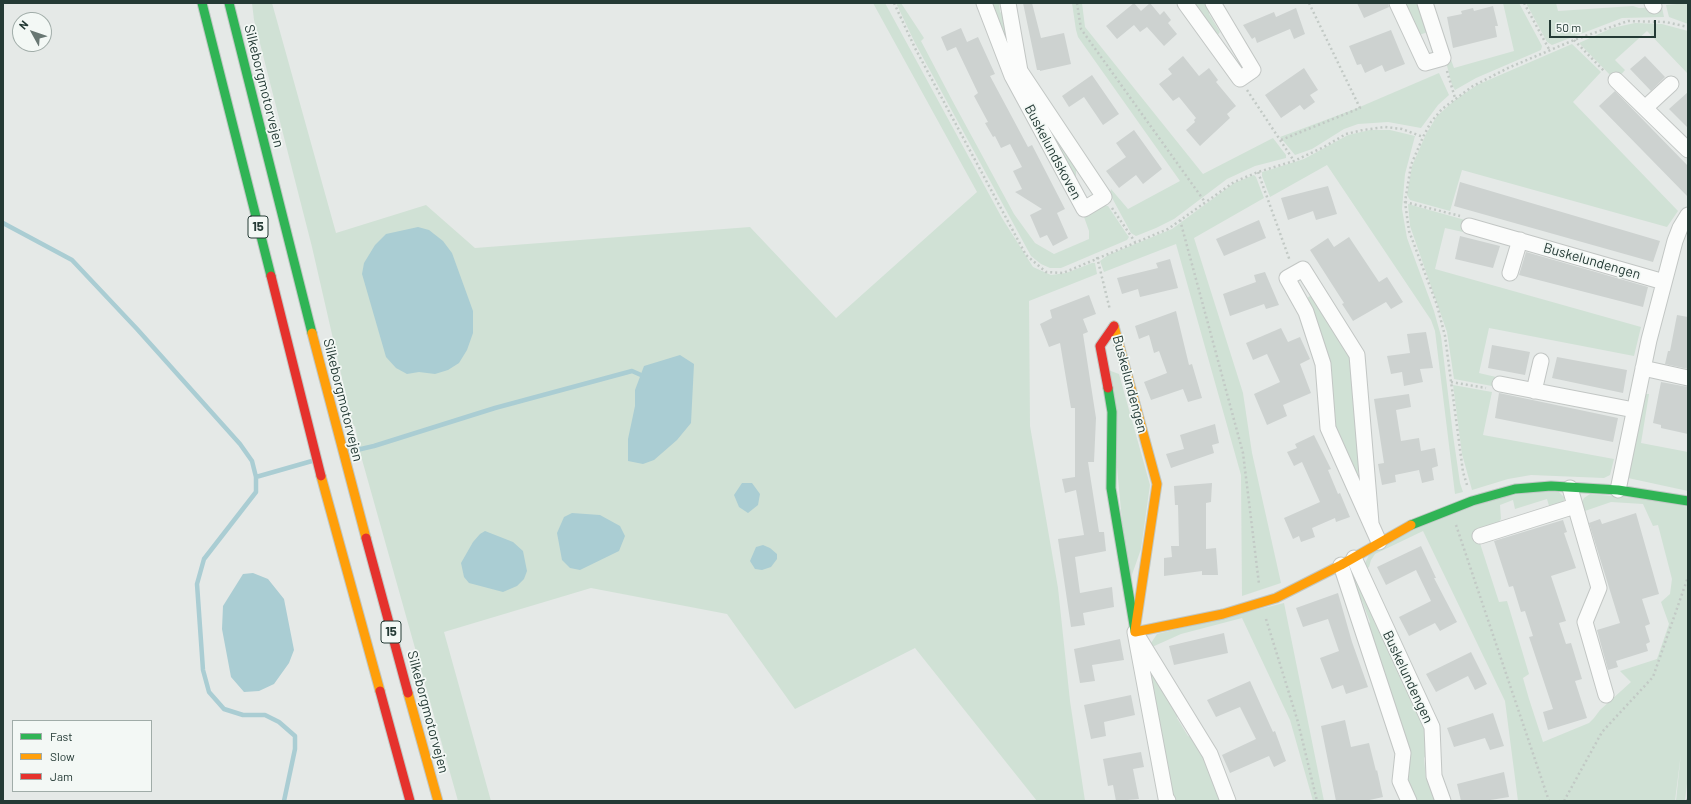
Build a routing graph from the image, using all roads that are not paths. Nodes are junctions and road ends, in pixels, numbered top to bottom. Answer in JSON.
{"nodes":[{"id":1,"x":202,"y":3,"type":"edge"},
{"id":2,"x":229,"y":3,"type":"edge"},
{"id":3,"x":984,"y":3,"type":"edge"},
{"id":4,"x":1008,"y":3,"type":"edge"},
{"id":5,"x":1186,"y":3,"type":"edge"},
{"id":6,"x":1213,"y":3,"type":"edge"},
{"id":7,"x":1398,"y":3,"type":"edge"},
{"id":8,"x":1425,"y":3,"type":"edge"},
{"id":9,"x":1616,"y":80,"type":"road end"},
{"id":10,"x":1671,"y":84,"type":"dead end"},
{"id":11,"x":1645,"y":108,"type":"junction"},
{"id":12,"x":1688,"y":150,"type":"edge"},
{"id":13,"x":1688,"y":215,"type":"edge"},
{"id":14,"x":1469,"y":226,"type":"road end"},
{"id":15,"x":1520,"y":240,"type":"junction"},
{"id":16,"x":1510,"y":273,"type":"dead end"},
{"id":17,"x":1664,"y":282,"type":"junction"},
{"id":18,"x":1541,"y":361,"type":"dead end"},
{"id":19,"x":1643,"y":368,"type":"junction"},
{"id":20,"x":1688,"y":378,"type":"edge"},
{"id":21,"x":1500,"y":384,"type":"road end"},
{"id":22,"x":1534,"y":391,"type":"junction"},
{"id":23,"x":1634,"y":410,"type":"junction"},
{"id":24,"x":1570,"y":488,"type":"junction"},
{"id":25,"x":1618,"y":490,"type":"junction"},
{"id":26,"x":1688,"y":501,"type":"edge"},
{"id":27,"x":1575,"y":506,"type":"junction"},
{"id":28,"x":1371,"y":523,"type":"junction"},
{"id":29,"x":1480,"y":536,"type":"dead end"},
{"id":30,"x":1379,"y":542,"type":"junction"},
{"id":31,"x":1347,"y":562,"type":"junction"},
{"id":32,"x":1135,"y":632,"type":"junction"},
{"id":33,"x":1606,"y":695,"type":"dead end"},
{"id":34,"x":410,"y":801,"type":"edge"},
{"id":35,"x":438,"y":801,"type":"edge"},
{"id":36,"x":1168,"y":801,"type":"edge"},
{"id":37,"x":1228,"y":801,"type":"edge"},
{"id":38,"x":1409,"y":801,"type":"edge"},
{"id":39,"x":1443,"y":801,"type":"edge"}],
"edges":[{"from":1,"to":34,"type":"main road","number":"15"},
{"from":2,"to":35,"type":"main road","name":"Silkeborgmotorvejen","number":"15"},
{"from":3,"to":4,"type":"street","name":"Buskelundskoven"},
{"from":5,"to":6,"type":"street"},
{"from":7,"to":8,"type":"street"},
{"from":9,"to":11,"type":"street"},
{"from":10,"to":11,"type":"street"},
{"from":11,"to":12,"type":"street"},
{"from":13,"to":17,"type":"street"},
{"from":14,"to":15,"type":"street","name":"Buskelundengen"},
{"from":15,"to":16,"type":"street"},
{"from":15,"to":17,"type":"street","name":"Buskelundengen"},
{"from":17,"to":19,"type":"street"},
{"from":18,"to":22,"type":"street"},
{"from":19,"to":20,"type":"street"},
{"from":19,"to":23,"type":"street"},
{"from":21,"to":22,"type":"street"},
{"from":22,"to":23,"type":"street"},
{"from":23,"to":25,"type":"street"},
{"from":24,"to":25,"type":"main road"},
{"from":24,"to":27,"type":"street"},
{"from":24,"to":30,"type":"main road"},
{"from":25,"to":26,"type":"main road"},
{"from":27,"to":29,"type":"street"},
{"from":27,"to":33,"type":"street"},
{"from":28,"to":28,"type":"street"},
{"from":28,"to":30,"type":"street"},
{"from":30,"to":31,"type":"main road"},
{"from":31,"to":32,"type":"main road"},
{"from":31,"to":38,"type":"street","name":"Buskelundengen"},
{"from":31,"to":39,"type":"street","name":"Buskelundengen"},
{"from":32,"to":32,"type":"main road","name":"Buskelundengen"},
{"from":32,"to":36,"type":"street","name":"Buskelundengen"},
{"from":32,"to":37,"type":"street","name":"Buskelundengen"}]}
